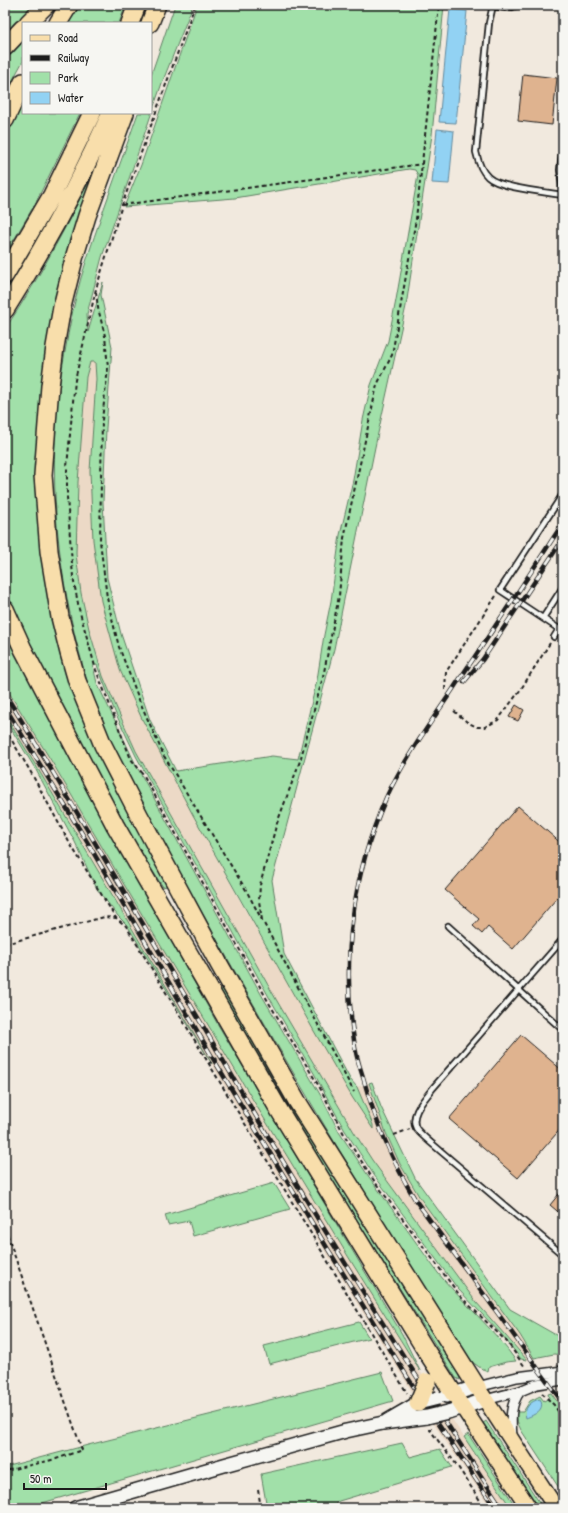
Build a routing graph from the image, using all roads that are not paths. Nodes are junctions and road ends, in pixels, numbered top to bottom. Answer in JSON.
{"nodes":[{"id":1,"x":46,"y":5,"type":"edge"},
{"id":2,"x":69,"y":5,"type":"edge"},
{"id":3,"x":137,"y":5,"type":"edge"},
{"id":4,"x":157,"y":5,"type":"edge"},
{"id":5,"x":492,"y":5,"type":"edge"},
{"id":6,"x":518,"y":5,"type":"edge"},
{"id":7,"x":29,"y":22,"type":"edge"},
{"id":8,"x":59,"y":22,"type":"edge"},
{"id":9,"x":130,"y":22,"type":"edge"},
{"id":10,"x":150,"y":22,"type":"edge"},
{"id":11,"x":22,"y":29,"type":"edge"},
{"id":12,"x":5,"y":46,"type":"edge"},
{"id":13,"x":22,"y":84,"type":"edge"},
{"id":14,"x":92,"y":114,"type":"edge"},
{"id":15,"x":111,"y":114,"type":"edge"},
{"id":16,"x":125,"y":114,"type":"edge"},
{"id":17,"x":5,"y":120,"type":"edge"},
{"id":18,"x":563,"y":146,"type":"edge"},
{"id":19,"x":563,"y":194,"type":"edge"},
{"id":20,"x":5,"y":275,"type":"edge"},
{"id":21,"x":5,"y":310,"type":"edge"},
{"id":22,"x":563,"y":494,"type":"edge"},
{"id":23,"x":563,"y":587,"type":"edge"},
{"id":24,"x":5,"y":609,"type":"edge"},
{"id":25,"x":542,"y":618,"type":"junction"},
{"id":26,"x":554,"y":637,"type":"road end"},
{"id":27,"x":448,"y":926,"type":"dead end"},
{"id":28,"x":563,"y":939,"type":"edge"},
{"id":29,"x":519,"y":990,"type":"junction"},
{"id":30,"x":563,"y":1030,"type":"edge"},
{"id":31,"x":563,"y":1255,"type":"edge"},
{"id":32,"x":424,"y":1349,"type":"junction"},
{"id":33,"x":563,"y":1371,"type":"edge"},
{"id":34,"x":563,"y":1380,"type":"edge"},
{"id":35,"x":520,"y":1391,"type":"junction"},
{"id":36,"x":481,"y":1394,"type":"junction"},
{"id":37,"x":452,"y":1399,"type":"junction"},
{"id":38,"x":418,"y":1403,"type":"junction"},
{"id":39,"x":383,"y":1423,"type":"junction"},
{"id":40,"x":513,"y":1444,"type":"junction"},
{"id":41,"x":75,"y":1508,"type":"edge"},
{"id":42,"x":529,"y":1508,"type":"edge"},
{"id":43,"x":556,"y":1508,"type":"edge"}],
"edges":[{"from":1,"to":7,"type":"highway"},
{"from":2,"to":8,"type":"highway"},
{"from":3,"to":9,"type":"highway"},
{"from":4,"to":10,"type":"highway"},
{"from":5,"to":6,"type":"lane"},
{"from":5,"to":19,"type":"lane"},
{"from":11,"to":12,"type":"highway"},
{"from":13,"to":17,"type":"highway"},
{"from":14,"to":20,"type":"highway"},
{"from":15,"to":21,"type":"highway"},
{"from":16,"to":36,"type":"highway"},
{"from":18,"to":19,"type":"lane"},
{"from":22,"to":25,"type":"lane"},
{"from":23,"to":25,"type":"lane"},
{"from":24,"to":32,"type":"highway"},
{"from":25,"to":26,"type":"lane"},
{"from":27,"to":29,"type":"lane"},
{"from":28,"to":29,"type":"lane"},
{"from":29,"to":30,"type":"lane"},
{"from":29,"to":31,"type":"lane"},
{"from":32,"to":37,"type":"highway"},
{"from":32,"to":38,"type":"highway","bridge":true},
{"from":33,"to":36,"type":"street"},
{"from":34,"to":35,"type":"street"},
{"from":35,"to":36,"type":"street"},
{"from":35,"to":40,"type":"street"},
{"from":36,"to":37,"type":"main road"},
{"from":36,"to":40,"type":"main road"},
{"from":37,"to":38,"type":"main road","bridge":true},
{"from":37,"to":39,"type":"main road","bridge":true},
{"from":37,"to":42,"type":"main road"},
{"from":38,"to":39,"type":"main road"},
{"from":39,"to":41,"type":"main road"},
{"from":40,"to":43,"type":"main road"}]}
